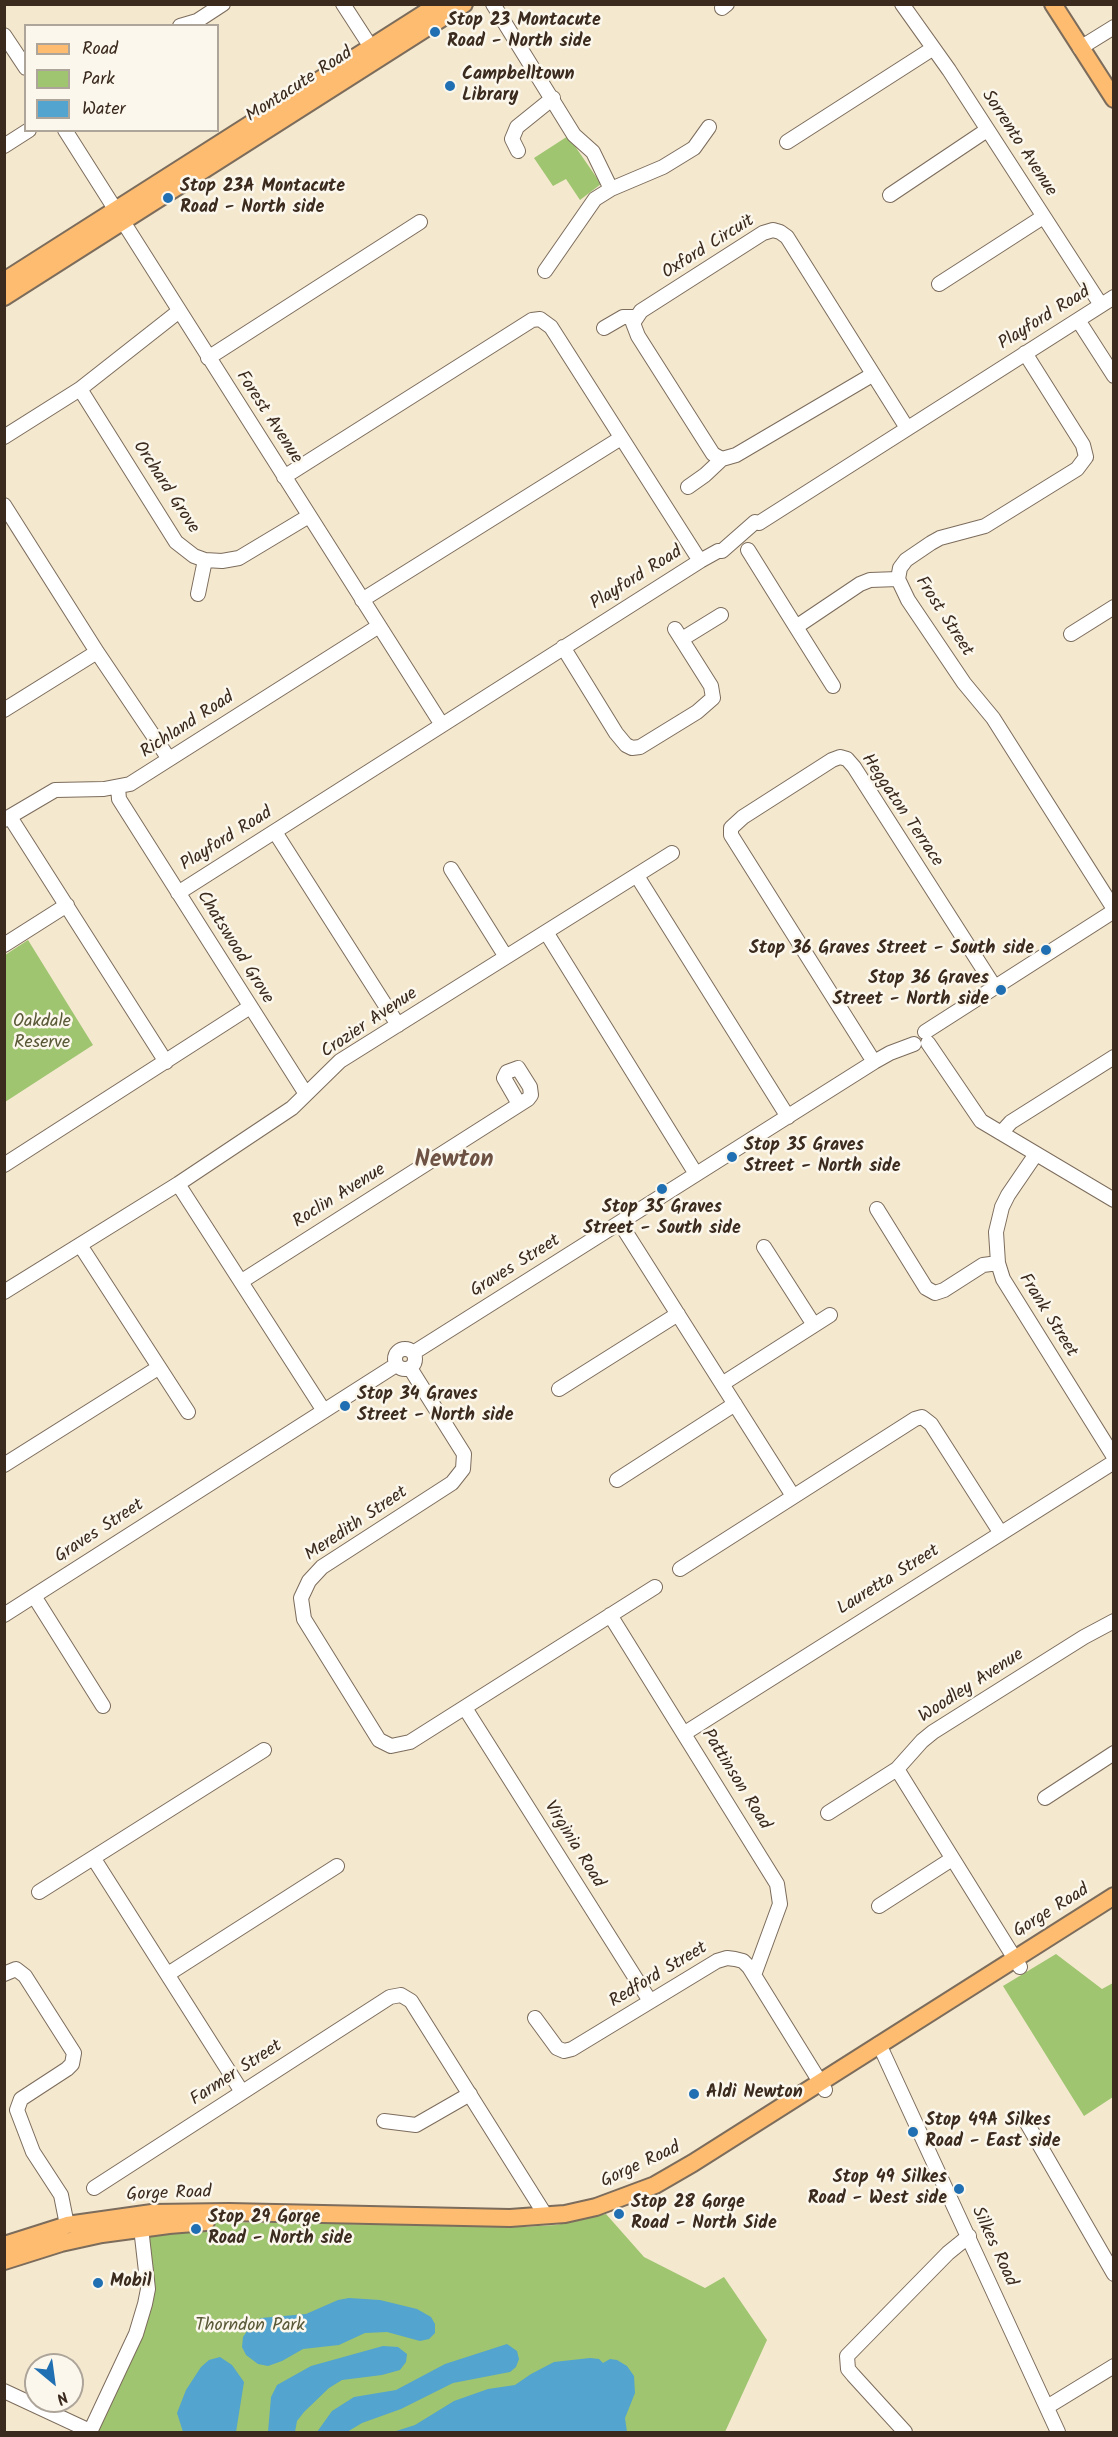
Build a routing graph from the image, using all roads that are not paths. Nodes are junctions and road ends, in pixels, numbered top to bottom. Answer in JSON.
{"nodes":[{"id":1,"x":224,"y":4,"type":"edge"},
{"id":2,"x":343,"y":4,"type":"edge"},
{"id":3,"x":439,"y":4,"type":"edge"},
{"id":4,"x":464,"y":4,"type":"edge"},
{"id":5,"x":493,"y":4,"type":"edge"},
{"id":6,"x":902,"y":4,"type":"edge"},
{"id":7,"x":1053,"y":4,"type":"edge"},
{"id":8,"x":1065,"y":4,"type":"edge"},
{"id":9,"x":187,"y":24,"type":"edge"},
{"id":10,"x":1113,"y":27,"type":"edge"},
{"id":11,"x":4,"y":35,"type":"edge"},
{"id":12,"x":1085,"y":45,"type":"junction"},
{"id":13,"x":932,"y":49,"type":"junction"},
{"id":14,"x":375,"y":53,"type":"junction"},
{"id":15,"x":24,"y":65,"type":"edge"},
{"id":16,"x":1113,"y":83,"type":"edge"},
{"id":17,"x":553,"y":98,"type":"junction"},
{"id":18,"x":1113,"y":99,"type":"edge"},
{"id":19,"x":709,"y":127,"type":"dead end"},
{"id":20,"x":987,"y":130,"type":"junction"},
{"id":21,"x":26,"y":132,"type":"edge"},
{"id":22,"x":66,"y":132,"type":"edge"},
{"id":23,"x":787,"y":141,"type":"dead end"},
{"id":24,"x":4,"y":146,"type":"edge"},
{"id":25,"x":518,"y":151,"type":"dead end"},
{"id":26,"x":611,"y":189,"type":"junction"},
{"id":27,"x":890,"y":195,"type":"dead end"},
{"id":28,"x":119,"y":216,"type":"junction"},
{"id":29,"x":1043,"y":218,"type":"junction"},
{"id":30,"x":420,"y":222,"type":"dead end"},
{"id":31,"x":545,"y":271,"type":"dead end"},
{"id":32,"x":4,"y":281,"type":"edge"},
{"id":33,"x":939,"y":284,"type":"dead end"},
{"id":34,"x":4,"y":297,"type":"edge"},
{"id":35,"x":1113,"y":297,"type":"edge"},
{"id":36,"x":1101,"y":305,"type":"junction"},
{"id":37,"x":178,"y":312,"type":"junction"},
{"id":38,"x":636,"y":316,"type":"junction"},
{"id":39,"x":1078,"y":320,"type":"junction"},
{"id":40,"x":604,"y":328,"type":"dead end"},
{"id":41,"x":1025,"y":353,"type":"junction"},
{"id":42,"x":208,"y":358,"type":"junction"},
{"id":43,"x":872,"y":375,"type":"junction"},
{"id":44,"x":1113,"y":376,"type":"edge"},
{"id":45,"x":80,"y":388,"type":"junction"},
{"id":46,"x":907,"y":429,"type":"junction"},
{"id":47,"x":4,"y":437,"type":"edge"},
{"id":48,"x":621,"y":438,"type":"junction"},
{"id":49,"x":722,"y":459,"type":"junction"},
{"id":50,"x":285,"y":477,"type":"junction"},
{"id":51,"x":688,"y":487,"type":"dead end"},
{"id":52,"x":4,"y":505,"type":"edge"},
{"id":53,"x":309,"y":516,"type":"junction"},
{"id":54,"x":748,"y":550,"type":"dead end"},
{"id":55,"x":205,"y":560,"type":"junction"},
{"id":56,"x":700,"y":561,"type":"junction"},
{"id":57,"x":898,"y":579,"type":"junction"},
{"id":58,"x":198,"y":594,"type":"dead end"},
{"id":59,"x":362,"y":600,"type":"junction"},
{"id":60,"x":1113,"y":607,"type":"edge"},
{"id":61,"x":721,"y":615,"type":"dead end"},
{"id":62,"x":379,"y":626,"type":"junction"},
{"id":63,"x":796,"y":627,"type":"junction"},
{"id":64,"x":1071,"y":634,"type":"dead end"},
{"id":65,"x":563,"y":647,"type":"junction"},
{"id":66,"x":97,"y":652,"type":"junction"},
{"id":67,"x":833,"y":686,"type":"dead end"},
{"id":68,"x":4,"y":710,"type":"edge"},
{"id":69,"x":442,"y":725,"type":"junction"},
{"id":70,"x":169,"y":759,"type":"junction"},
{"id":71,"x":118,"y":787,"type":"junction"},
{"id":72,"x":7,"y":819,"type":"edge"},
{"id":73,"x":275,"y":832,"type":"junction"},
{"id":74,"x":672,"y":853,"type":"dead end"},
{"id":75,"x":451,"y":869,"type":"dead end"},
{"id":76,"x":637,"y":876,"type":"junction"},
{"id":77,"x":178,"y":893,"type":"junction"},
{"id":78,"x":67,"y":905,"type":"junction"},
{"id":79,"x":1113,"y":910,"type":"edge"},
{"id":80,"x":546,"y":932,"type":"junction"},
{"id":81,"x":4,"y":945,"type":"edge"},
{"id":82,"x":506,"y":957,"type":"junction"},
{"id":83,"x":994,"y":987,"type":"junction"},
{"id":84,"x":250,"y":1007,"type":"junction"},
{"id":85,"x":398,"y":1025,"type":"junction"},
{"id":86,"x":922,"y":1040,"type":"junction"},
{"id":87,"x":1113,"y":1057,"type":"edge"},
{"id":88,"x":166,"y":1062,"type":"junction"},
{"id":89,"x":874,"y":1062,"type":"junction"},
{"id":90,"x":306,"y":1095,"type":"junction"},
{"id":91,"x":519,"y":1104,"type":"dead end"},
{"id":92,"x":788,"y":1117,"type":"junction"},
{"id":93,"x":1001,"y":1133,"type":"junction"},
{"id":94,"x":1036,"y":1154,"type":"junction"},
{"id":95,"x":4,"y":1165,"type":"edge"},
{"id":96,"x":696,"y":1174,"type":"junction"},
{"id":97,"x":178,"y":1184,"type":"junction"},
{"id":98,"x":1113,"y":1200,"type":"edge"},
{"id":99,"x":877,"y":1209,"type":"dead end"},
{"id":100,"x":620,"y":1223,"type":"junction"},
{"id":101,"x":80,"y":1245,"type":"junction"},
{"id":102,"x":764,"y":1247,"type":"dead end"},
{"id":103,"x":998,"y":1263,"type":"junction"},
{"id":104,"x":242,"y":1281,"type":"junction"},
{"id":105,"x":4,"y":1292,"type":"edge"},
{"id":106,"x":678,"y":1314,"type":"junction"},
{"id":107,"x":830,"y":1315,"type":"dead end"},
{"id":108,"x":814,"y":1325,"type":"junction"},
{"id":109,"x":403,"y":1366,"type":"junction"},
{"id":110,"x":158,"y":1368,"type":"junction"},
{"id":111,"x":722,"y":1384,"type":"junction"},
{"id":112,"x":560,"y":1389,"type":"dead end"},
{"id":113,"x":735,"y":1404,"type":"junction"},
{"id":114,"x":324,"y":1411,"type":"junction"},
{"id":115,"x":188,"y":1412,"type":"dead end"},
{"id":116,"x":1113,"y":1457,"type":"edge"},
{"id":117,"x":1113,"y":1462,"type":"edge"},
{"id":118,"x":4,"y":1465,"type":"edge"},
{"id":119,"x":617,"y":1480,"type":"dead end"},
{"id":120,"x":793,"y":1496,"type":"junction"},
{"id":121,"x":1000,"y":1532,"type":"junction"},
{"id":122,"x":680,"y":1569,"type":"dead end"},
{"id":123,"x":655,"y":1587,"type":"dead end"},
{"id":124,"x":34,"y":1596,"type":"junction"},
{"id":125,"x":4,"y":1614,"type":"edge"},
{"id":126,"x":610,"y":1615,"type":"junction"},
{"id":127,"x":1113,"y":1621,"type":"edge"},
{"id":128,"x":103,"y":1706,"type":"dead end"},
{"id":129,"x":465,"y":1708,"type":"junction"},
{"id":130,"x":685,"y":1733,"type":"junction"},
{"id":131,"x":264,"y":1750,"type":"dead end"},
{"id":132,"x":1113,"y":1753,"type":"edge"},
{"id":133,"x":897,"y":1769,"type":"junction"},
{"id":134,"x":1045,"y":1798,"type":"dead end"},
{"id":135,"x":828,"y":1813,"type":"dead end"},
{"id":136,"x":94,"y":1859,"type":"junction"},
{"id":137,"x":952,"y":1859,"type":"junction"},
{"id":138,"x":337,"y":1866,"type":"dead end"},
{"id":139,"x":39,"y":1892,"type":"dead end"},
{"id":140,"x":1113,"y":1896,"type":"edge"},
{"id":141,"x":879,"y":1906,"type":"dead end"},
{"id":142,"x":1113,"y":1907,"type":"edge"},
{"id":143,"x":1018,"y":1962,"type":"junction"},
{"id":144,"x":4,"y":1974,"type":"edge"},
{"id":145,"x":168,"y":1974,"type":"junction"},
{"id":146,"x":754,"y":1975,"type":"junction"},
{"id":147,"x":650,"y":2001,"type":"junction"},
{"id":148,"x":536,"y":2018,"type":"dead end"},
{"id":149,"x":881,"y":2048,"type":"junction"},
{"id":150,"x":823,"y":2086,"type":"junction"},
{"id":151,"x":242,"y":2092,"type":"junction"},
{"id":152,"x":470,"y":2094,"type":"junction"},
{"id":153,"x":1024,"y":2118,"type":"dead end"},
{"id":154,"x":384,"y":2121,"type":"dead end"},
{"id":155,"x":94,"y":2188,"type":"dead end"},
{"id":156,"x":546,"y":2216,"type":"junction"},
{"id":157,"x":140,"y":2221,"type":"junction"},
{"id":158,"x":67,"y":2225,"type":"junction"},
{"id":159,"x":969,"y":2236,"type":"junction"},
{"id":160,"x":4,"y":2245,"type":"edge"},
{"id":161,"x":4,"y":2261,"type":"edge"},
{"id":162,"x":1113,"y":2274,"type":"edge"},
{"id":163,"x":1113,"y":2366,"type":"edge"},
{"id":164,"x":4,"y":2391,"type":"edge"},
{"id":165,"x":1047,"y":2408,"type":"junction"},
{"id":166,"x":90,"y":2432,"type":"edge"},
{"id":167,"x":905,"y":2433,"type":"edge"},
{"id":168,"x":1058,"y":2433,"type":"edge"}],
"edges":[{"from":1,"to":9,"type":"street"},
{"from":2,"to":14,"type":"street"},
{"from":3,"to":14,"type":"main road","name":"Montacute Road"},
{"from":4,"to":14,"type":"main road","name":"Montacute Road"},
{"from":5,"to":17,"type":"street"},
{"from":6,"to":13,"type":"street","name":"Sorrento Avenue"},
{"from":7,"to":12,"type":"main road"},
{"from":8,"to":12,"type":"main road"},
{"from":10,"to":12,"type":"street"},
{"from":11,"to":15,"type":"street"},
{"from":12,"to":16,"type":"main road"},
{"from":12,"to":18,"type":"main road"},
{"from":13,"to":20,"type":"street","name":"Sorrento Avenue"},
{"from":13,"to":23,"type":"street"},
{"from":14,"to":28,"type":"main road","name":"Montacute Road"},
{"from":17,"to":25,"type":"street"},
{"from":17,"to":26,"type":"street"},
{"from":19,"to":26,"type":"street"},
{"from":20,"to":27,"type":"street"},
{"from":20,"to":29,"type":"street","name":"Sorrento Avenue"},
{"from":21,"to":24,"type":"street"},
{"from":22,"to":28,"type":"street","name":"Forest Avenue"},
{"from":26,"to":31,"type":"street"},
{"from":28,"to":32,"type":"main road","name":"Montacute Road"},
{"from":28,"to":34,"type":"main road","name":"Montacute Road"},
{"from":28,"to":37,"type":"street","name":"Forest Avenue"},
{"from":29,"to":33,"type":"street"},
{"from":29,"to":36,"type":"street","name":"Sorrento Avenue"},
{"from":30,"to":42,"type":"street"},
{"from":35,"to":36,"type":"street","name":"Playford Road"},
{"from":36,"to":39,"type":"street","name":"Playford Road"},
{"from":37,"to":42,"type":"street","name":"Forest Avenue"},
{"from":37,"to":45,"type":"street"},
{"from":38,"to":40,"type":"street","name":"Oxford Circuit"},
{"from":38,"to":43,"type":"street","name":"Oxford Circuit"},
{"from":38,"to":49,"type":"street"},
{"from":39,"to":41,"type":"street","name":"Playford Road"},
{"from":39,"to":44,"type":"street"},
{"from":41,"to":46,"type":"street","name":"Playford Road"},
{"from":41,"to":57,"type":"street","name":"Frost Street"},
{"from":42,"to":50,"type":"street","name":"Forest Avenue"},
{"from":43,"to":46,"type":"street","name":"Oxford Circuit"},
{"from":43,"to":49,"type":"street"},
{"from":45,"to":47,"type":"street"},
{"from":45,"to":55,"type":"street","name":"Orchard Grove"},
{"from":46,"to":56,"type":"street","name":"Playford Road"},
{"from":48,"to":50,"type":"street"},
{"from":48,"to":56,"type":"street"},
{"from":48,"to":59,"type":"street"},
{"from":49,"to":51,"type":"street"},
{"from":50,"to":53,"type":"street","name":"Forest Avenue"},
{"from":52,"to":66,"type":"street"},
{"from":53,"to":55,"type":"street"},
{"from":53,"to":59,"type":"street","name":"Forest Avenue"},
{"from":54,"to":63,"type":"street"},
{"from":55,"to":58,"type":"street"},
{"from":56,"to":65,"type":"street","name":"Playford Road"},
{"from":57,"to":63,"type":"street"},
{"from":57,"to":79,"type":"street","name":"Frost Street"},
{"from":59,"to":62,"type":"street","name":"Forest Avenue"},
{"from":60,"to":64,"type":"street"},
{"from":61,"to":65,"type":"street"},
{"from":62,"to":69,"type":"street","name":"Forest Avenue"},
{"from":62,"to":70,"type":"street","name":"Richland Road"},
{"from":63,"to":67,"type":"street"},
{"from":65,"to":69,"type":"street","name":"Playford Road"},
{"from":66,"to":68,"type":"street"},
{"from":66,"to":70,"type":"street"},
{"from":69,"to":73,"type":"street","name":"Playford Road"},
{"from":70,"to":71,"type":"street","name":"Richland Road"},
{"from":71,"to":72,"type":"street","name":"Richland Road"},
{"from":71,"to":77,"type":"street","name":"Chatswood Grove"},
{"from":72,"to":78,"type":"street"},
{"from":73,"to":77,"type":"street","name":"Playford Road"},
{"from":73,"to":85,"type":"street"},
{"from":74,"to":76,"type":"street","name":"Crozier Avenue"},
{"from":75,"to":82,"type":"street"},
{"from":76,"to":80,"type":"street","name":"Crozier Avenue"},
{"from":76,"to":92,"type":"street"},
{"from":77,"to":84,"type":"street","name":"Chatswood Grove"},
{"from":78,"to":81,"type":"street"},
{"from":78,"to":88,"type":"street"},
{"from":79,"to":83,"type":"street","name":"Graves Street"},
{"from":80,"to":82,"type":"street","name":"Crozier Avenue"},
{"from":80,"to":96,"type":"street"},
{"from":82,"to":85,"type":"street","name":"Crozier Avenue"},
{"from":83,"to":86,"type":"street","name":"Graves Street"},
{"from":83,"to":89,"type":"street","name":"Heggaton Terrace"},
{"from":84,"to":88,"type":"street"},
{"from":84,"to":90,"type":"street","name":"Chatswood Grove"},
{"from":85,"to":90,"type":"street","name":"Crozier Avenue"},
{"from":86,"to":89,"type":"street","name":"Graves Street"},
{"from":86,"to":93,"type":"street"},
{"from":87,"to":93,"type":"street"},
{"from":88,"to":95,"type":"street"},
{"from":89,"to":92,"type":"street","name":"Graves Street"},
{"from":90,"to":97,"type":"street","name":"Crozier Avenue"},
{"from":91,"to":104,"type":"street","name":"Roclin Avenue"},
{"from":92,"to":96,"type":"street","name":"Graves Street"},
{"from":93,"to":94,"type":"street"},
{"from":94,"to":98,"type":"street"},
{"from":94,"to":103,"type":"street","name":"Frank Street"},
{"from":96,"to":100,"type":"street","name":"Graves Street"},
{"from":97,"to":101,"type":"street","name":"Crozier Avenue"},
{"from":97,"to":104,"type":"street"},
{"from":99,"to":103,"type":"street"},
{"from":100,"to":106,"type":"street"},
{"from":100,"to":109,"type":"street","name":"Graves Street"},
{"from":101,"to":105,"type":"street","name":"Crozier Avenue"},
{"from":101,"to":110,"type":"street"},
{"from":102,"to":108,"type":"street"},
{"from":103,"to":116,"type":"street","name":"Frank Street"},
{"from":104,"to":114,"type":"street"},
{"from":106,"to":111,"type":"street"},
{"from":106,"to":112,"type":"street"},
{"from":107,"to":108,"type":"street"},
{"from":108,"to":111,"type":"street"},
{"from":109,"to":114,"type":"street","name":"Graves Street"},
{"from":109,"to":129,"type":"street","name":"Meredith Street"},
{"from":110,"to":115,"type":"street"},
{"from":110,"to":118,"type":"street"},
{"from":111,"to":113,"type":"street"},
{"from":113,"to":119,"type":"street"},
{"from":113,"to":120,"type":"street"},
{"from":114,"to":124,"type":"street","name":"Graves Street"},
{"from":117,"to":121,"type":"street","name":"Lauretta Street"},
{"from":120,"to":121,"type":"street"},
{"from":120,"to":122,"type":"street"},
{"from":121,"to":130,"type":"street","name":"Lauretta Street"},
{"from":123,"to":126,"type":"street"},
{"from":124,"to":125,"type":"street","name":"Graves Street"},
{"from":124,"to":128,"type":"street"},
{"from":126,"to":129,"type":"street"},
{"from":126,"to":130,"type":"street","name":"Pattinson Road"},
{"from":127,"to":133,"type":"street","name":"Woodley Avenue"},
{"from":129,"to":147,"type":"street","name":"Virginia Road"},
{"from":130,"to":146,"type":"street","name":"Pattinson Road"},
{"from":131,"to":136,"type":"street"},
{"from":132,"to":134,"type":"street"},
{"from":133,"to":135,"type":"street","name":"Woodley Avenue"},
{"from":133,"to":137,"type":"street"},
{"from":136,"to":139,"type":"street"},
{"from":136,"to":145,"type":"street"},
{"from":137,"to":141,"type":"street"},
{"from":137,"to":143,"type":"street"},
{"from":138,"to":145,"type":"street"},
{"from":140,"to":143,"type":"main road","name":"Gorge Road"},
{"from":142,"to":143,"type":"main road","name":"Gorge Road"},
{"from":143,"to":149,"type":"main road","name":"Gorge Road"},
{"from":144,"to":158,"type":"street"},
{"from":145,"to":151,"type":"street"},
{"from":146,"to":147,"type":"street","name":"Redford Street"},
{"from":146,"to":150,"type":"street","name":"Redford Street"},
{"from":147,"to":148,"type":"street","name":"Redford Street"},
{"from":149,"to":150,"type":"main road","name":"Gorge Road"},
{"from":149,"to":159,"type":"street","name":"Silkes Road"},
{"from":150,"to":156,"type":"main road","name":"Gorge Road"},
{"from":150,"to":157,"type":"main road","name":"Gorge Road"},
{"from":151,"to":152,"type":"street","name":"Farmer Street"},
{"from":151,"to":155,"type":"street","name":"Farmer Street"},
{"from":152,"to":154,"type":"street"},
{"from":152,"to":156,"type":"street"},
{"from":153,"to":162,"type":"street"},
{"from":156,"to":157,"type":"main road","name":"Gorge Road"},
{"from":157,"to":158,"type":"main road","name":"Gorge Road"},
{"from":157,"to":161,"type":"main road","name":"Gorge Road"},
{"from":157,"to":166,"type":"street"},
{"from":158,"to":160,"type":"main road","name":"Gorge Road"},
{"from":159,"to":165,"type":"street","name":"Silkes Road"},
{"from":159,"to":167,"type":"street"},
{"from":163,"to":165,"type":"street"},
{"from":164,"to":166,"type":"street"},
{"from":165,"to":168,"type":"street","name":"Silkes Road"}]}
